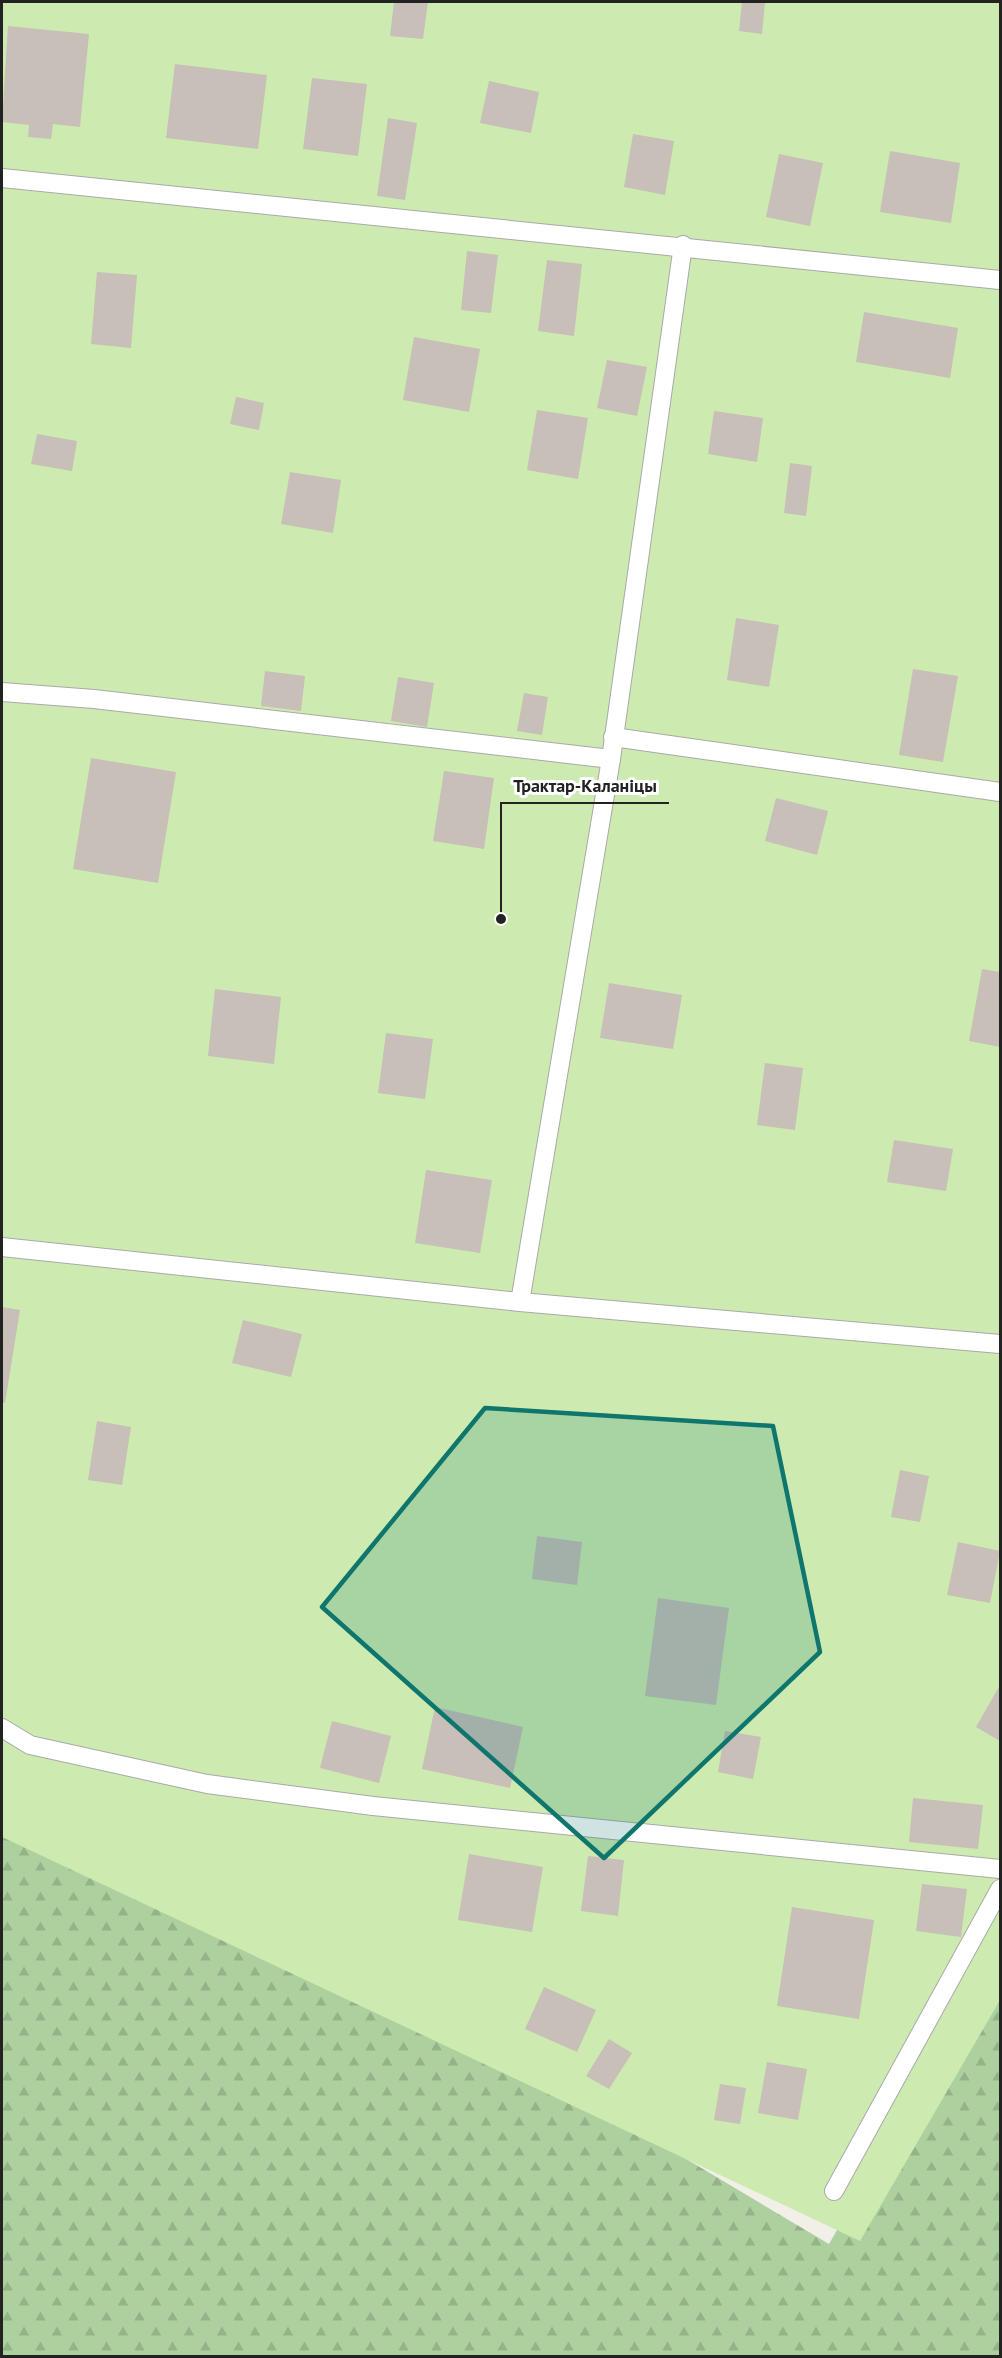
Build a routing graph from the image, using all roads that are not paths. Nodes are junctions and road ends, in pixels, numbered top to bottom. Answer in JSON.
{"nodes":[{"id":1,"x":2,"y":178,"type":"edge"},
{"id":2,"x":683,"y":245,"type":"junction"},
{"id":3,"x":1000,"y":280,"type":"edge"},
{"id":4,"x":2,"y":692,"type":"edge"},
{"id":5,"x":613,"y":737,"type":"junction"},
{"id":6,"x":611,"y":759,"type":"junction"},
{"id":7,"x":1000,"y":792,"type":"edge"},
{"id":8,"x":2,"y":1247,"type":"edge"},
{"id":9,"x":520,"y":1302,"type":"junction"},
{"id":10,"x":1000,"y":1344,"type":"edge"},
{"id":11,"x":2,"y":1728,"type":"edge"},
{"id":12,"x":1000,"y":1869,"type":"edge"},
{"id":13,"x":1000,"y":1889,"type":"edge"},
{"id":14,"x":834,"y":2191,"type":"dead end"}],
"edges":[{"from":1,"to":2,"type":"lane"},
{"from":2,"to":3,"type":"lane"},
{"from":2,"to":5,"type":"lane"},
{"from":4,"to":6,"type":"lane"},
{"from":5,"to":6,"type":"lane"},
{"from":5,"to":7,"type":"lane"},
{"from":6,"to":9,"type":"lane"},
{"from":8,"to":9,"type":"lane"},
{"from":9,"to":10,"type":"lane"},
{"from":11,"to":12,"type":"lane"},
{"from":13,"to":14,"type":"lane"}]}
